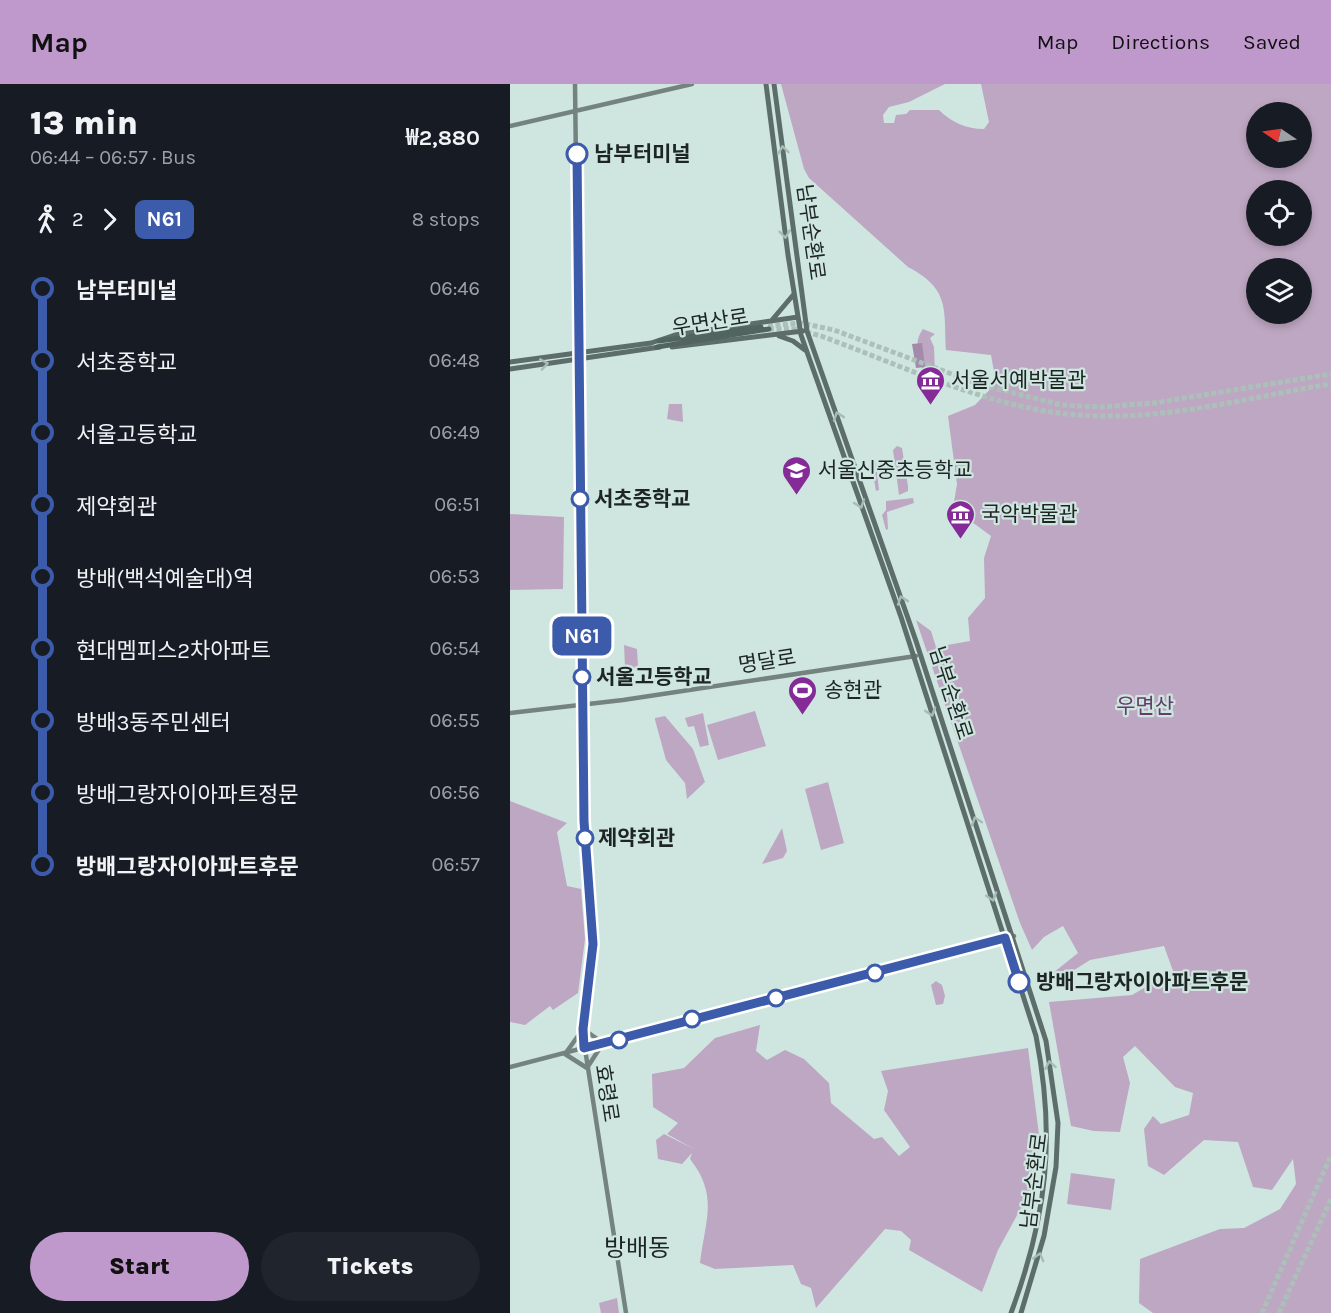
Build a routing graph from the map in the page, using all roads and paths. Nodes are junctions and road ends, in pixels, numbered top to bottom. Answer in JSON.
{"nodes":[{"id":1,"x":575,"y":84,"type":"edge"},
{"id":2,"x":692,"y":84,"type":"edge"},
{"id":3,"x":774,"y":84,"type":"edge"},
{"id":4,"x":766,"y":87,"type":"edge"},
{"id":5,"x":775,"y":92,"type":"junction"},
{"id":6,"x":576,"y":111,"type":"junction"},
{"id":7,"x":510,"y":126,"type":"edge"},
{"id":8,"x":794,"y":294,"type":"junction"},
{"id":9,"x":805,"y":316,"type":"junction"},
{"id":10,"x":798,"y":317,"type":"junction"},
{"id":11,"x":769,"y":327,"type":"junction"},
{"id":12,"x":807,"y":330,"type":"junction"},
{"id":13,"x":800,"y":331,"type":"junction"},
{"id":14,"x":658,"y":344,"type":"junction"},
{"id":15,"x":806,"y":351,"type":"junction"},
{"id":16,"x":579,"y":352,"type":"junction"},
{"id":17,"x":579,"y":359,"type":"junction"},
{"id":18,"x":510,"y":362,"type":"edge"},
{"id":19,"x":510,"y":369,"type":"edge"},
{"id":20,"x":921,"y":655,"type":"junction"},
{"id":21,"x":914,"y":656,"type":"junction"},
{"id":22,"x":582,"y":706,"type":"junction"},
{"id":23,"x":510,"y":713,"type":"edge"},
{"id":24,"x":1014,"y":936,"type":"junction"},
{"id":25,"x":1005,"y":938,"type":"junction"},
{"id":26,"x":583,"y":1029,"type":"junction"},
{"id":27,"x":603,"y":1043,"type":"junction"},
{"id":28,"x":584,"y":1048,"type":"junction"},
{"id":29,"x":565,"y":1054,"type":"junction"},
{"id":30,"x":510,"y":1067,"type":"edge"},
{"id":31,"x":587,"y":1068,"type":"junction"},
{"id":32,"x":626,"y":1313,"type":"edge"},
{"id":33,"x":1011,"y":1313,"type":"edge"},
{"id":34,"x":1021,"y":1313,"type":"edge"}],
"edges":[{"from":1,"to":6,"type":"main road","name":"효령로"},
{"from":2,"to":6,"type":"main road"},
{"from":3,"to":5,"type":"main road","name":"남부순환로"},
{"from":4,"to":5,"type":"main road"},
{"from":4,"to":8,"type":"main road","name":"남부순환로","one_way":true},
{"from":9,"to":5,"type":"main road","name":"남부순환로","one_way":true},
{"from":6,"to":7,"type":"main road"},
{"from":6,"to":16,"type":"main road","name":"효령로"},
{"from":8,"to":10,"type":"main road","name":"남부순환로"},
{"from":8,"to":11,"type":"main road"},
{"from":9,"to":10,"type":"main road"},
{"from":9,"to":12,"type":"main road","name":"남부순환로"},
{"from":10,"to":11,"type":"main road"},
{"from":10,"to":13,"type":"main road","name":"남부순환로"},
{"from":11,"to":13,"type":"main road"},
{"from":11,"to":14,"type":"highway","name":"우면산로"},
{"from":11,"to":15,"type":"main road"},
{"from":12,"to":13,"type":"main road"},
{"from":20,"to":12,"type":"main road","name":"남부순환로","one_way":true},
{"from":13,"to":15,"type":"main road","name":"남부순환로"},
{"from":14,"to":16,"type":"main road"},
{"from":14,"to":17,"type":"main road"},
{"from":15,"to":21,"type":"main road","name":"남부순환로","one_way":true},
{"from":16,"to":17,"type":"main road","name":"효령로"},
{"from":16,"to":18,"type":"main road"},
{"from":19,"to":17,"type":"main road","one_way":true},
{"from":17,"to":22,"type":"main road","name":"효령로"},
{"from":20,"to":21,"type":"main road","name":"명달로"},
{"from":24,"to":20,"type":"main road","name":"남부순환로","one_way":true},
{"from":21,"to":22,"type":"main road","name":"명달로"},
{"from":21,"to":25,"type":"main road","name":"남부순환로","one_way":true},
{"from":22,"to":23,"type":"main road","name":"명달로"},
{"from":22,"to":26,"type":"main road","name":"효령로"},
{"from":24,"to":25,"type":"main road"},
{"from":34,"to":24,"type":"main road","name":"남부순환로","one_way":true},
{"from":25,"to":27,"type":"main road"},
{"from":25,"to":33,"type":"main road","name":"남부순환로"},
{"from":26,"to":27,"type":"main road"},
{"from":26,"to":28,"type":"main road","name":"효령로"},
{"from":26,"to":29,"type":"main road"},
{"from":27,"to":28,"type":"main road"},
{"from":27,"to":31,"type":"main road"},
{"from":28,"to":29,"type":"main road"},
{"from":28,"to":31,"type":"main road","name":"효령로"},
{"from":29,"to":30,"type":"main road"},
{"from":29,"to":31,"type":"main road"},
{"from":31,"to":32,"type":"main road","name":"효령로"}]}
